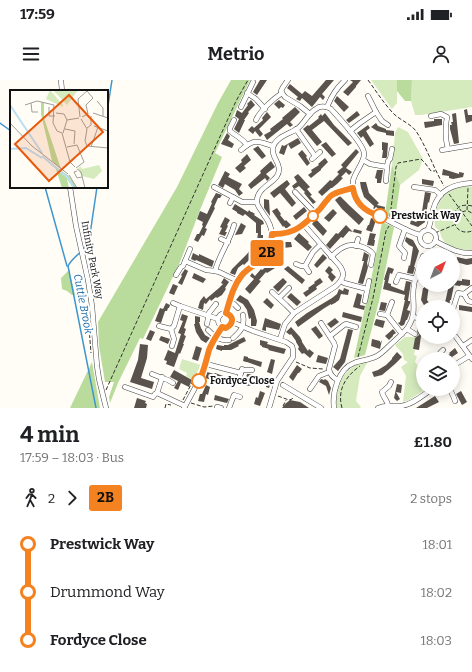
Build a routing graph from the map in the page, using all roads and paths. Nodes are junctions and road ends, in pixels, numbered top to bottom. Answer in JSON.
{"nodes":[{"id":1,"x":61,"y":80,"type":"edge"},
{"id":2,"x":248,"y":80,"type":"edge"},
{"id":3,"x":288,"y":80,"type":"edge"},
{"id":4,"x":345,"y":80,"type":"edge"},
{"id":5,"x":368,"y":80,"type":"edge"},
{"id":6,"x":253,"y":82,"type":"dead end"},
{"id":7,"x":62,"y":90,"type":"edge"},
{"id":8,"x":282,"y":93,"type":"junction"},
{"id":9,"x":247,"y":94,"type":"junction"},
{"id":10,"x":368,"y":96,"type":"dead end"},
{"id":11,"x":327,"y":106,"type":"junction"},
{"id":12,"x":241,"y":107,"type":"dead end"},
{"id":13,"x":264,"y":109,"type":"junction"},
{"id":14,"x":310,"y":114,"type":"junction"},
{"id":15,"x":378,"y":114,"type":"junction"},
{"id":16,"x":430,"y":116,"type":"dead end"},
{"id":17,"x":234,"y":120,"type":"dead end"},
{"id":18,"x":256,"y":120,"type":"dead end"},
{"id":19,"x":388,"y":125,"type":"dead end"},
{"id":20,"x":296,"y":129,"type":"junction"},
{"id":21,"x":350,"y":131,"type":"junction"},
{"id":22,"x":247,"y":145,"type":"junction"},
{"id":23,"x":472,"y":145,"type":"edge"},
{"id":24,"x":273,"y":146,"type":"junction"},
{"id":25,"x":392,"y":149,"type":"dead end"},
{"id":26,"x":448,"y":149,"type":"junction"},
{"id":27,"x":241,"y":150,"type":"dead end"},
{"id":28,"x":442,"y":150,"type":"dead end"},
{"id":29,"x":320,"y":152,"type":"dead end"},
{"id":30,"x":363,"y":160,"type":"junction"},
{"id":31,"x":387,"y":167,"type":"junction"},
{"id":32,"x":435,"y":171,"type":"junction"},
{"id":33,"x":386,"y":181,"type":"dead end"},
{"id":34,"x":470,"y":183,"type":"edge"},
{"id":35,"x":214,"y":187,"type":"dead end"},
{"id":36,"x":414,"y":187,"type":"dead end"},
{"id":37,"x":70,"y":188,"type":"edge"},
{"id":38,"x":353,"y":188,"type":"junction"},
{"id":39,"x":446,"y":190,"type":"junction"},
{"id":40,"x":295,"y":192,"type":"dead end"},
{"id":41,"x":441,"y":195,"type":"junction"},
{"id":42,"x":233,"y":197,"type":"junction"},
{"id":43,"x":257,"y":202,"type":"junction"},
{"id":44,"x":230,"y":203,"type":"dead end"},
{"id":45,"x":468,"y":205,"type":"junction"},
{"id":46,"x":472,"y":206,"type":"edge"},
{"id":47,"x":459,"y":208,"type":"junction"},
{"id":48,"x":467,"y":211,"type":"junction"},
{"id":49,"x":462,"y":212,"type":"junction"},
{"id":50,"x":315,"y":213,"type":"junction"},
{"id":51,"x":472,"y":213,"type":"edge"},
{"id":52,"x":389,"y":221,"type":"junction"},
{"id":53,"x":234,"y":225,"type":"dead end"},
{"id":54,"x":304,"y":225,"type":"junction"},
{"id":55,"x":455,"y":225,"type":"junction"},
{"id":56,"x":472,"y":225,"type":"edge"},
{"id":57,"x":405,"y":229,"type":"junction"},
{"id":58,"x":428,"y":230,"type":"junction"},
{"id":59,"x":472,"y":231,"type":"edge"},
{"id":60,"x":272,"y":234,"type":"junction"},
{"id":61,"x":435,"y":234,"type":"junction"},
{"id":62,"x":420,"y":235,"type":"junction"},
{"id":63,"x":221,"y":239,"type":"dead end"},
{"id":64,"x":358,"y":239,"type":"dead end"},
{"id":65,"x":435,"y":241,"type":"junction"},
{"id":66,"x":228,"y":242,"type":"junction"},
{"id":67,"x":320,"y":245,"type":"junction"},
{"id":68,"x":356,"y":246,"type":"junction"},
{"id":69,"x":426,"y":246,"type":"joint"},
{"id":70,"x":190,"y":249,"type":"dead end"},
{"id":71,"x":472,"y":253,"type":"edge"},
{"id":72,"x":331,"y":257,"type":"junction"},
{"id":73,"x":404,"y":258,"type":"dead end"},
{"id":74,"x":184,"y":264,"type":"junction"},
{"id":75,"x":296,"y":264,"type":"dead end"},
{"id":76,"x":371,"y":265,"type":"dead end"},
{"id":77,"x":305,"y":266,"type":"junction"},
{"id":78,"x":215,"y":271,"type":"junction"},
{"id":79,"x":309,"y":272,"type":"dead end"},
{"id":80,"x":176,"y":275,"type":"dead end"},
{"id":81,"x":416,"y":279,"type":"joint"},
{"id":82,"x":238,"y":281,"type":"junction"},
{"id":83,"x":341,"y":281,"type":"junction"},
{"id":84,"x":369,"y":281,"type":"dead end"},
{"id":85,"x":396,"y":282,"type":"dead end"},
{"id":86,"x":289,"y":288,"type":"dead end"},
{"id":87,"x":472,"y":288,"type":"edge"},
{"id":88,"x":367,"y":289,"type":"junction"},
{"id":89,"x":272,"y":292,"type":"dead end"},
{"id":90,"x":464,"y":294,"type":"junction"},
{"id":91,"x":279,"y":298,"type":"junction"},
{"id":92,"x":456,"y":300,"type":"edge"},
{"id":93,"x":365,"y":301,"type":"dead end"},
{"id":94,"x":392,"y":302,"type":"dead end"},
{"id":95,"x":472,"y":302,"type":"edge"},
{"id":96,"x":173,"y":303,"type":"dead end"},
{"id":97,"x":229,"y":303,"type":"junction"},
{"id":98,"x":216,"y":304,"type":"dead end"},
{"id":99,"x":180,"y":306,"type":"junction"},
{"id":100,"x":238,"y":308,"type":"dead end"},
{"id":101,"x":226,"y":313,"type":"junction"},
{"id":102,"x":294,"y":313,"type":"junction"},
{"id":103,"x":380,"y":314,"type":"dead end"},
{"id":104,"x":243,"y":315,"type":"dead end"},
{"id":105,"x":208,"y":316,"type":"junction"},
{"id":106,"x":388,"y":316,"type":"junction"},
{"id":107,"x":413,"y":317,"type":"junction"},
{"id":108,"x":416,"y":318,"type":"edge"},
{"id":109,"x":218,"y":319,"type":"junction"},
{"id":110,"x":232,"y":322,"type":"junction"},
{"id":111,"x":321,"y":323,"type":"dead end"},
{"id":112,"x":207,"y":324,"type":"dead end"},
{"id":113,"x":159,"y":326,"type":"dead end"},
{"id":114,"x":243,"y":326,"type":"junction"},
{"id":115,"x":222,"y":327,"type":"junction"},
{"id":116,"x":356,"y":327,"type":"dead end"},
{"id":117,"x":170,"y":329,"type":"junction"},
{"id":118,"x":407,"y":329,"type":"junction"},
{"id":119,"x":208,"y":330,"type":"dead end"},
{"id":120,"x":402,"y":334,"type":"junction"},
{"id":121,"x":415,"y":334,"type":"dead end"},
{"id":122,"x":330,"y":336,"type":"junction"},
{"id":123,"x":216,"y":337,"type":"junction"},
{"id":124,"x":280,"y":339,"type":"junction"},
{"id":125,"x":472,"y":340,"type":"edge"},
{"id":126,"x":460,"y":342,"type":"edge"},
{"id":127,"x":172,"y":346,"type":"dead end"},
{"id":128,"x":463,"y":346,"type":"junction"},
{"id":129,"x":471,"y":357,"type":"edge"},
{"id":130,"x":292,"y":360,"type":"junction"},
{"id":131,"x":368,"y":360,"type":"junction"},
{"id":132,"x":359,"y":361,"type":"junction"},
{"id":133,"x":460,"y":362,"type":"edge"},
{"id":134,"x":206,"y":364,"type":"junction"},
{"id":135,"x":241,"y":370,"type":"junction"},
{"id":136,"x":252,"y":370,"type":"dead end"},
{"id":137,"x":329,"y":370,"type":"junction"},
{"id":138,"x":152,"y":374,"type":"dead end"},
{"id":139,"x":163,"y":377,"type":"junction"},
{"id":140,"x":239,"y":380,"type":"dead end"},
{"id":141,"x":338,"y":380,"type":"junction"},
{"id":142,"x":391,"y":382,"type":"dead end"},
{"id":143,"x":173,"y":383,"type":"dead end"},
{"id":144,"x":125,"y":387,"type":"dead end"},
{"id":145,"x":310,"y":389,"type":"dead end"},
{"id":146,"x":106,"y":391,"type":"dead end"},
{"id":147,"x":157,"y":393,"type":"junction"},
{"id":148,"x":285,"y":393,"type":"dead end"},
{"id":149,"x":296,"y":393,"type":"junction"},
{"id":150,"x":277,"y":396,"type":"dead end"},
{"id":151,"x":421,"y":396,"type":"edge"},
{"id":152,"x":453,"y":396,"type":"edge"},
{"id":153,"x":240,"y":397,"type":"dead end"},
{"id":154,"x":287,"y":399,"type":"junction"},
{"id":155,"x":455,"y":401,"type":"dead end"},
{"id":156,"x":190,"y":403,"type":"dead end"},
{"id":157,"x":173,"y":405,"type":"dead end"},
{"id":158,"x":388,"y":405,"type":"junction"},
{"id":159,"x":283,"y":406,"type":"dead end"},
{"id":160,"x":184,"y":407,"type":"edge"},
{"id":161,"x":217,"y":407,"type":"edge"},
{"id":162,"x":106,"y":408,"type":"edge"},
{"id":163,"x":165,"y":408,"type":"edge"},
{"id":164,"x":229,"y":408,"type":"edge"},
{"id":165,"x":269,"y":408,"type":"edge"},
{"id":166,"x":321,"y":408,"type":"edge"},
{"id":167,"x":334,"y":408,"type":"edge"},
{"id":168,"x":342,"y":408,"type":"edge"},
{"id":169,"x":378,"y":408,"type":"edge"}],
"edges":[{"from":1,"to":7,"type":"street"},
{"from":2,"to":146,"type":"path"},
{"from":3,"to":8,"type":"street"},
{"from":4,"to":11,"type":"street"},
{"from":5,"to":32,"type":"path"},
{"from":6,"to":9,"type":"street"},
{"from":8,"to":13,"type":"street"},
{"from":8,"to":14,"type":"street"},
{"from":9,"to":12,"type":"street"},
{"from":9,"to":13,"type":"street"},
{"from":10,"to":15,"type":"street"},
{"from":11,"to":14,"type":"street"},
{"from":11,"to":21,"type":"street"},
{"from":13,"to":18,"type":"street"},
{"from":14,"to":20,"type":"street"},
{"from":15,"to":19,"type":"street"},
{"from":15,"to":21,"type":"street"},
{"from":16,"to":26,"type":"street"},
{"from":17,"to":22,"type":"street"},
{"from":20,"to":24,"type":"street"},
{"from":20,"to":29,"type":"street"},
{"from":21,"to":30,"type":"street"},
{"from":22,"to":24,"type":"street"},
{"from":22,"to":27,"type":"street"},
{"from":23,"to":26,"type":"street"},
{"from":24,"to":43,"type":"street"},
{"from":25,"to":31,"type":"street"},
{"from":26,"to":28,"type":"street"},
{"from":30,"to":31,"type":"street"},
{"from":30,"to":38,"type":"street"},
{"from":31,"to":33,"type":"street"},
{"from":32,"to":39,"type":"path"},
{"from":32,"to":52,"type":"path"},
{"from":34,"to":39,"type":"street"},
{"from":34,"to":45,"type":"path"},
{"from":35,"to":42,"type":"street"},
{"from":36,"to":41,"type":"street"},
{"from":37,"to":162,"type":"street","name":"Infinity Park Way"},
{"from":38,"to":50,"type":"street"},
{"from":38,"to":52,"type":"street"},
{"from":39,"to":41,"type":"street"},
{"from":39,"to":47,"type":"path"},
{"from":40,"to":50,"type":"street"},
{"from":41,"to":58,"type":"street"},
{"from":42,"to":43,"type":"street"},
{"from":42,"to":44,"type":"street"},
{"from":43,"to":60,"type":"street"},
{"from":45,"to":46,"type":"path"},
{"from":45,"to":47,"type":"path"},
{"from":45,"to":48,"type":"path"},
{"from":47,"to":49,"type":"path"},
{"from":47,"to":55,"type":"path"},
{"from":48,"to":49,"type":"path"},
{"from":48,"to":51,"type":"path"},
{"from":49,"to":56,"type":"path"},
{"from":50,"to":54,"type":"street"},
{"from":52,"to":57,"type":"street"},
{"from":52,"to":132,"type":"path"},
{"from":53,"to":66,"type":"street"},
{"from":54,"to":60,"type":"street"},
{"from":54,"to":67,"type":"street"},
{"from":55,"to":59,"type":"path"},
{"from":55,"to":61,"type":"path"},
{"from":57,"to":62,"type":"street"},
{"from":57,"to":73,"type":"street"},
{"from":58,"to":61,"type":"street"},
{"from":58,"to":62,"type":"street"},
{"from":60,"to":82,"type":"street"},
{"from":61,"to":65,"type":"street"},
{"from":62,"to":69,"type":"street"},
{"from":63,"to":66,"type":"street"},
{"from":64,"to":68,"type":"street"},
{"from":65,"to":69,"type":"street"},
{"from":65,"to":71,"type":"street"},
{"from":66,"to":78,"type":"street"},
{"from":67,"to":72,"type":"street"},
{"from":67,"to":77,"type":"street"},
{"from":68,"to":72,"type":"street"},
{"from":68,"to":76,"type":"street"},
{"from":70,"to":74,"type":"street"},
{"from":72,"to":83,"type":"street"},
{"from":74,"to":78,"type":"street"},
{"from":74,"to":80,"type":"street"},
{"from":75,"to":77,"type":"street"},
{"from":77,"to":79,"type":"street"},
{"from":78,"to":82,"type":"street"},
{"from":81,"to":85,"type":"street"},
{"from":81,"to":107,"type":"street"},
{"from":82,"to":97,"type":"street"},
{"from":83,"to":88,"type":"street"},
{"from":83,"to":102,"type":"street"},
{"from":84,"to":88,"type":"street"},
{"from":86,"to":91,"type":"street"},
{"from":87,"to":90,"type":"street"},
{"from":88,"to":93,"type":"street"},
{"from":89,"to":91,"type":"street"},
{"from":90,"to":92,"type":"street"},
{"from":90,"to":95,"type":"street"},
{"from":91,"to":102,"type":"street"},
{"from":94,"to":106,"type":"street"},
{"from":96,"to":99,"type":"street"},
{"from":97,"to":100,"type":"street"},
{"from":97,"to":101,"type":"street"},
{"from":98,"to":105,"type":"street"},
{"from":99,"to":105,"type":"street"},
{"from":99,"to":117,"type":"street"},
{"from":101,"to":109,"type":"street"},
{"from":101,"to":110,"type":"street"},
{"from":102,"to":124,"type":"street"},
{"from":103,"to":106,"type":"street"},
{"from":104,"to":114,"type":"street"},
{"from":105,"to":109,"type":"street"},
{"from":105,"to":112,"type":"street"},
{"from":106,"to":120,"type":"street"},
{"from":107,"to":108,"type":"street"},
{"from":107,"to":118,"type":"street"},
{"from":109,"to":115,"type":"street"},
{"from":110,"to":114,"type":"street"},
{"from":110,"to":115,"type":"street"},
{"from":111,"to":122,"type":"street"},
{"from":113,"to":117,"type":"street"},
{"from":114,"to":123,"type":"street"},
{"from":114,"to":124,"type":"street"},
{"from":115,"to":123,"type":"street"},
{"from":116,"to":122,"type":"street"},
{"from":117,"to":127,"type":"street"},
{"from":118,"to":120,"type":"street"},
{"from":118,"to":121,"type":"street"},
{"from":119,"to":123,"type":"street"},
{"from":120,"to":131,"type":"street"},
{"from":122,"to":137,"type":"street"},
{"from":123,"to":134,"type":"street"},
{"from":124,"to":130,"type":"street"},
{"from":125,"to":128,"type":"street"},
{"from":126,"to":128,"type":"street"},
{"from":128,"to":129,"type":"street"},
{"from":129,"to":133,"type":"street"},
{"from":130,"to":137,"type":"path"},
{"from":130,"to":165,"type":"street"},
{"from":131,"to":132,"type":"street"},
{"from":131,"to":168,"type":"path"},
{"from":132,"to":141,"type":"street"},
{"from":134,"to":135,"type":"street"},
{"from":134,"to":160,"type":"street"},
{"from":135,"to":136,"type":"street"},
{"from":135,"to":140,"type":"street"},
{"from":137,"to":141,"type":"street"},
{"from":137,"to":145,"type":"street"},
{"from":138,"to":139,"type":"street"},
{"from":139,"to":143,"type":"street"},
{"from":139,"to":147,"type":"street"},
{"from":141,"to":167,"type":"street"},
{"from":142,"to":158,"type":"street"},
{"from":144,"to":147,"type":"street"},
{"from":147,"to":160,"type":"street"},
{"from":148,"to":149,"type":"street"},
{"from":149,"to":154,"type":"path"},
{"from":149,"to":166,"type":"street"},
{"from":150,"to":154,"type":"path"},
{"from":151,"to":158,"type":"street"},
{"from":152,"to":155,"type":"street"},
{"from":153,"to":164,"type":"street"},
{"from":154,"to":159,"type":"path"},
{"from":156,"to":161,"type":"path"},
{"from":157,"to":163,"type":"path"},
{"from":158,"to":169,"type":"street"}]}
